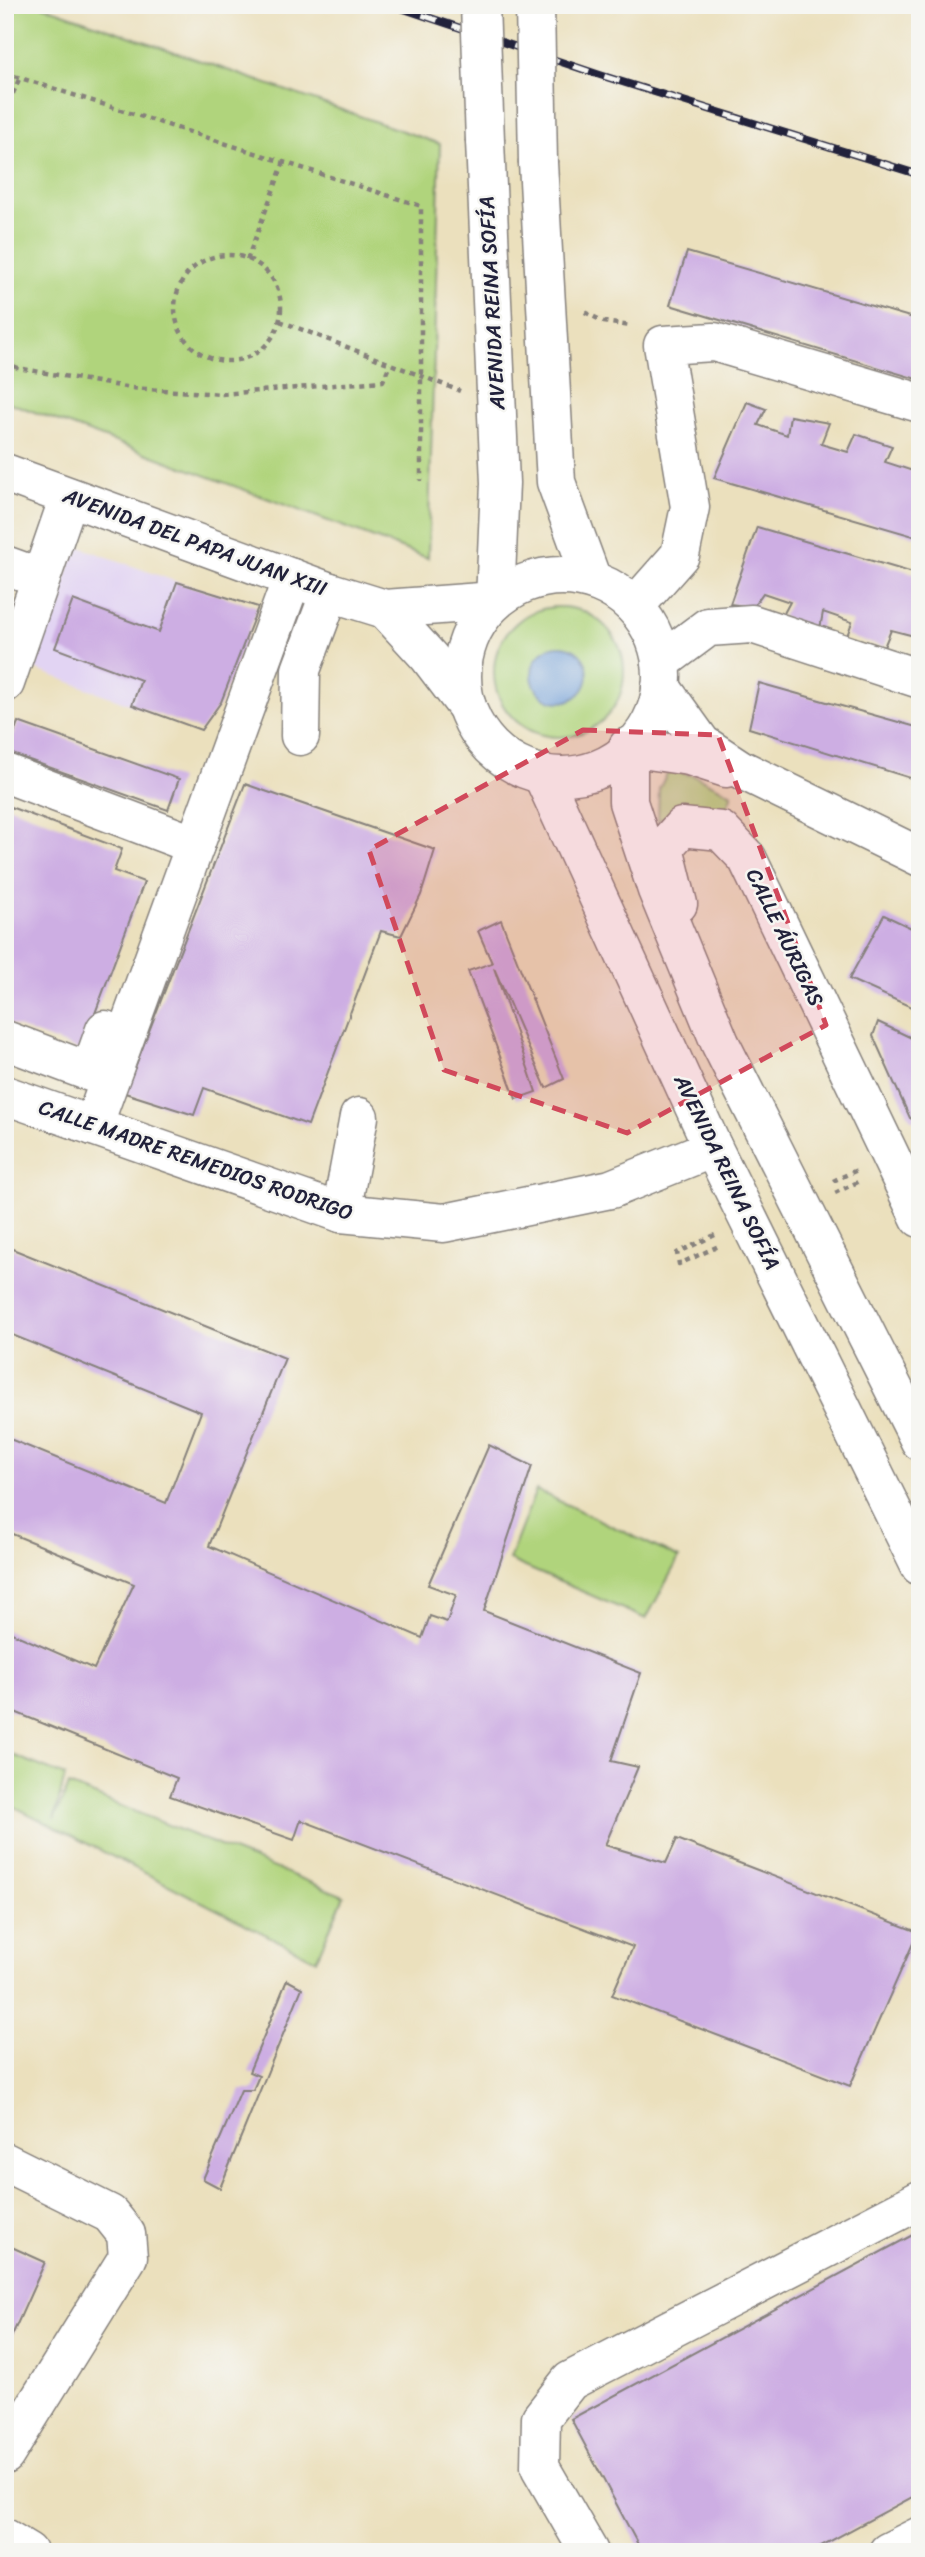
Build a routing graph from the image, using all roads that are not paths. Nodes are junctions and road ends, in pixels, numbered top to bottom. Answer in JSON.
{"nodes":[{"id":1,"x":480,"y":5,"type":"edge"},
{"id":2,"x":535,"y":5,"type":"edge"},
{"id":3,"x":920,"y":403,"type":"edge"},
{"id":4,"x":5,"y":473,"type":"edge"},
{"id":5,"x":69,"y":497,"type":"junction"},
{"id":6,"x":5,"y":565,"type":"edge"},
{"id":7,"x":41,"y":578,"type":"junction"},
{"id":8,"x":292,"y":578,"type":"junction"},
{"id":9,"x":592,"y":580,"type":"junction"},
{"id":10,"x":330,"y":592,"type":"junction"},
{"id":11,"x":495,"y":601,"type":"junction"},
{"id":12,"x":635,"y":606,"type":"junction"},
{"id":13,"x":385,"y":608,"type":"junction"},
{"id":14,"x":8,"y":664,"type":"edge"},
{"id":15,"x":662,"y":675,"type":"junction"},
{"id":16,"x":920,"y":679,"type":"edge"},
{"id":17,"x":467,"y":707,"type":"junction"},
{"id":18,"x":300,"y":736,"type":"dead end"},
{"id":19,"x":628,"y":747,"type":"junction"},
{"id":20,"x":5,"y":773,"type":"edge"},
{"id":21,"x":542,"y":774,"type":"junction"},
{"id":22,"x":754,"y":778,"type":"junction"},
{"id":23,"x":186,"y":841,"type":"junction"},
{"id":24,"x":920,"y":858,"type":"edge"},
{"id":25,"x":5,"y":1040,"type":"edge"},
{"id":26,"x":720,"y":1043,"type":"junction"},
{"id":27,"x":5,"y":1095,"type":"edge"},
{"id":28,"x":359,"y":1117,"type":"dead end"},
{"id":29,"x":93,"y":1126,"type":"junction"},
{"id":30,"x":713,"y":1148,"type":"junction"},
{"id":31,"x":891,"y":1161,"type":"edge"},
{"id":32,"x":341,"y":1213,"type":"junction"},
{"id":33,"x":920,"y":1218,"type":"edge"},
{"id":34,"x":920,"y":1441,"type":"edge"},
{"id":35,"x":920,"y":1566,"type":"edge"},
{"id":36,"x":5,"y":2162,"type":"edge"},
{"id":37,"x":920,"y":2200,"type":"edge"},
{"id":38,"x":5,"y":2455,"type":"edge"},
{"id":39,"x":920,"y":2536,"type":"edge"},
{"id":40,"x":5,"y":2538,"type":"edge"},
{"id":41,"x":28,"y":2552,"type":"edge"},
{"id":42,"x":589,"y":2552,"type":"edge"},
{"id":43,"x":888,"y":2552,"type":"edge"}],
"edges":[{"from":1,"to":11,"type":"main road","name":"AVENIDA REINA SOFÍA","bridge":true},
{"from":2,"to":9,"type":"main road","bridge":true},
{"from":3,"to":12,"type":"main road"},
{"from":4,"to":5,"type":"main road","name":"AVENIDA DEL PAPA JUAN XIII"},
{"from":5,"to":7,"type":"main road"},
{"from":5,"to":8,"type":"main road","name":"AVENIDA DEL PAPA JUAN XIII"},
{"from":6,"to":7,"type":"main road"},
{"from":7,"to":14,"type":"main road"},
{"from":8,"to":10,"type":"main road","name":"AVENIDA DEL PAPA JUAN XIII"},
{"from":8,"to":23,"type":"main road"},
{"from":9,"to":11,"type":"main road"},
{"from":9,"to":12,"type":"main road"},
{"from":10,"to":13,"type":"main road","name":"AVENIDA DEL PAPA JUAN XIII"},
{"from":10,"to":18,"type":"main road"},
{"from":11,"to":13,"type":"main road","name":"AVENIDA DEL PAPA JUAN XIII"},
{"from":11,"to":17,"type":"main road"},
{"from":12,"to":15,"type":"main road"},
{"from":13,"to":17,"type":"main road"},
{"from":15,"to":16,"type":"main road"},
{"from":15,"to":19,"type":"main road"},
{"from":15,"to":22,"type":"main road"},
{"from":17,"to":21,"type":"main road"},
{"from":19,"to":21,"type":"main road"},
{"from":19,"to":22,"type":"main road"},
{"from":19,"to":26,"type":"main road"},
{"from":20,"to":23,"type":"main road"},
{"from":21,"to":30,"type":"main road","name":"AVENIDA REINA SOFÍA"},
{"from":22,"to":24,"type":"main road"},
{"from":23,"to":25,"type":"main road"},
{"from":23,"to":29,"type":"main road"},
{"from":26,"to":31,"type":"main road","name":"CALLE ÁURIGAS"},
{"from":26,"to":34,"type":"main road"},
{"from":27,"to":29,"type":"main road","name":"CALLE MADRE REMEDIOS RODRIGO"},
{"from":28,"to":32,"type":"main road"},
{"from":29,"to":32,"type":"main road","name":"CALLE MADRE REMEDIOS RODRIGO"},
{"from":30,"to":32,"type":"main road","name":"CALLE MADRE REMEDIOS RODRIGO"},
{"from":30,"to":35,"type":"main road","name":"AVENIDA REINA SOFÍA"},
{"from":31,"to":33,"type":"main road","name":"CALLE ÁURIGAS"},
{"from":36,"to":38,"type":"main road"},
{"from":37,"to":42,"type":"main road"},
{"from":39,"to":43,"type":"main road"},
{"from":40,"to":41,"type":"main road"}]}
